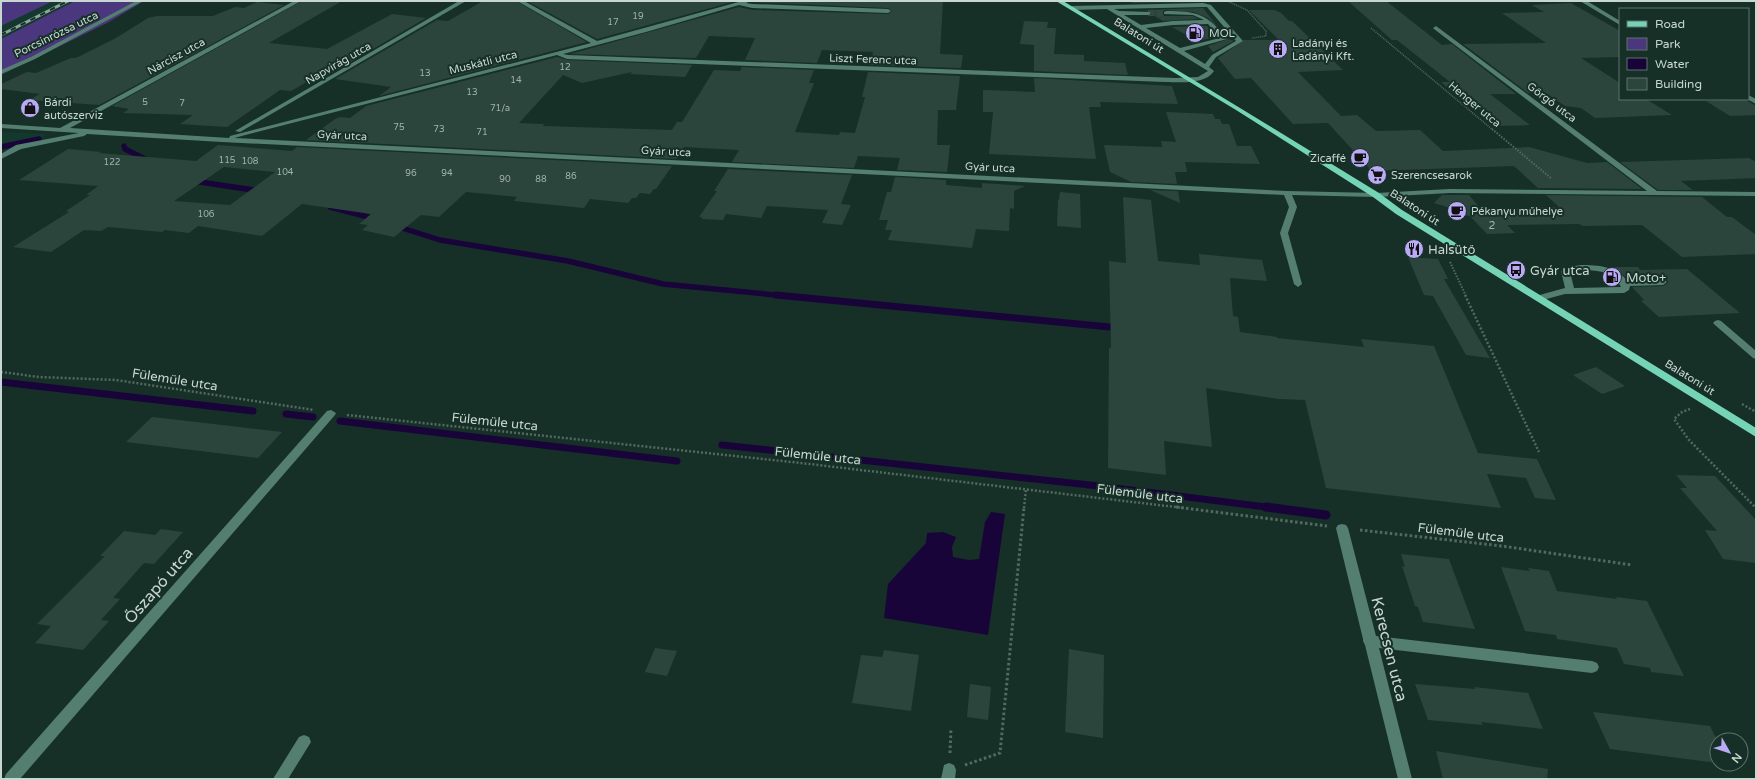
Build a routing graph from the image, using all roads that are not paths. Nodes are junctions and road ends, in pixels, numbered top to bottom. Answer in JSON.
{"nodes":[{"id":1,"x":140,"y":1,"type":"edge"},
{"id":2,"x":298,"y":1,"type":"edge"},
{"id":3,"x":463,"y":1,"type":"edge"},
{"id":4,"x":520,"y":1,"type":"edge"},
{"id":5,"x":748,"y":1,"type":"edge"},
{"id":6,"x":1059,"y":1,"type":"edge"},
{"id":7,"x":1583,"y":1,"type":"edge"},
{"id":8,"x":736,"y":2,"type":"edge"},
{"id":9,"x":1106,"y":6,"type":"junction"},
{"id":10,"x":1072,"y":8,"type":"junction"},
{"id":11,"x":888,"y":11,"type":"dead end"},
{"id":12,"x":1117,"y":13,"type":"junction"},
{"id":13,"x":1148,"y":13,"type":"tunnel mouth"},
{"id":14,"x":1166,"y":13,"type":"tunnel mouth"},
{"id":15,"x":1139,"y":14,"type":"junction"},
{"id":16,"x":1131,"y":22,"type":"junction"},
{"id":17,"x":1210,"y":22,"type":"junction"},
{"id":18,"x":1619,"y":22,"type":"edge"},
{"id":19,"x":1139,"y":27,"type":"junction"},
{"id":20,"x":1436,"y":28,"type":"dead end"},
{"id":21,"x":596,"y":43,"type":"junction"},
{"id":22,"x":1177,"y":51,"type":"junction"},
{"id":23,"x":556,"y":53,"type":"junction"},
{"id":24,"x":1206,"y":67,"type":"junction"},
{"id":25,"x":1,"y":72,"type":"edge"},
{"id":26,"x":1189,"y":80,"type":"junction"},
{"id":27,"x":1,"y":126,"type":"edge"},
{"id":28,"x":63,"y":129,"type":"junction"},
{"id":29,"x":97,"y":131,"type":"junction"},
{"id":30,"x":222,"y":140,"type":"junction"},
{"id":31,"x":1,"y":157,"type":"edge"},
{"id":32,"x":1288,"y":193,"type":"junction"},
{"id":33,"x":1655,"y":193,"type":"junction"},
{"id":34,"x":1756,"y":194,"type":"edge"},
{"id":35,"x":1376,"y":195,"type":"junction"},
{"id":36,"x":1663,"y":282,"type":"dead end"},
{"id":37,"x":1298,"y":284,"type":"dead end"},
{"id":38,"x":1625,"y":284,"type":"junction"},
{"id":39,"x":1570,"y":291,"type":"junction"},
{"id":40,"x":1539,"y":298,"type":"junction"},
{"id":41,"x":1718,"y":323,"type":"dead end"},
{"id":42,"x":1756,"y":356,"type":"edge"},
{"id":43,"x":331,"y":413,"type":"road end"},
{"id":44,"x":1753,"y":429,"type":"edge"},
{"id":45,"x":1342,"y":528,"type":"road end"},
{"id":46,"x":1369,"y":641,"type":"junction"},
{"id":47,"x":1592,"y":667,"type":"dead end"},
{"id":48,"x":304,"y":742,"type":"dead end"},
{"id":49,"x":11,"y":779,"type":"edge"},
{"id":50,"x":280,"y":779,"type":"edge"},
{"id":51,"x":1405,"y":779,"type":"edge"}],
"edges":[{"from":1,"to":25,"type":"street","name":"Porcsinrózsa utca"},
{"from":2,"to":28,"type":"street","name":"Nárcisz utca"},
{"from":3,"to":30,"type":"street","name":"Napvirág utca"},
{"from":4,"to":21,"type":"street"},
{"from":5,"to":8,"type":"street","name":"Muskátli utca"},
{"from":6,"to":10,"type":"main road","name":"Balatoni út"},
{"from":7,"to":18,"type":"street"},
{"from":8,"to":11,"type":"street"},
{"from":8,"to":21,"type":"street","name":"Muskátli utca"},
{"from":9,"to":10,"type":"street"},
{"from":9,"to":12,"type":"street"},
{"from":9,"to":24,"type":"street"},
{"from":10,"to":26,"type":"main road","name":"Balatoni út"},
{"from":12,"to":15,"type":"street"},
{"from":12,"to":16,"type":"street"},
{"from":13,"to":15,"type":"street"},
{"from":14,"to":17,"type":"street"},
{"from":15,"to":16,"type":"street"},
{"from":16,"to":19,"type":"street"},
{"from":17,"to":19,"type":"street"},
{"from":17,"to":22,"type":"street"},
{"from":19,"to":22,"type":"street"},
{"from":20,"to":33,"type":"street","name":"Görgő utca"},
{"from":21,"to":23,"type":"street","name":"Muskátli utca"},
{"from":22,"to":24,"type":"street"},
{"from":23,"to":26,"type":"street","name":"Liszt Ferenc utca"},
{"from":23,"to":30,"type":"street","name":"Muskátli utca"},
{"from":24,"to":26,"type":"street","name":"Liszt Ferenc utca"},
{"from":26,"to":35,"type":"main road","name":"Balatoni út"},
{"from":27,"to":28,"type":"street"},
{"from":28,"to":29,"type":"street"},
{"from":29,"to":30,"type":"street","name":"Gyár utca"},
{"from":29,"to":31,"type":"street"},
{"from":30,"to":32,"type":"street","name":"Gyár utca"},
{"from":32,"to":35,"type":"street","name":"Gyár utca"},
{"from":32,"to":37,"type":"street"},
{"from":33,"to":34,"type":"street","name":"Gyár utca"},
{"from":33,"to":35,"type":"street","name":"Gyár utca"},
{"from":35,"to":40,"type":"main road","name":"Balatoni út"},
{"from":36,"to":38,"type":"street"},
{"from":38,"to":39,"type":"street"},
{"from":38,"to":39,"type":"street"},
{"from":39,"to":40,"type":"street"},
{"from":40,"to":44,"type":"main road","name":"Balatoni út"},
{"from":41,"to":42,"type":"street"},
{"from":43,"to":49,"type":"street","name":"Őszapó utca"},
{"from":45,"to":46,"type":"street","name":"Kerecsen utca"},
{"from":46,"to":47,"type":"street"},
{"from":46,"to":51,"type":"street","name":"Kerecsen utca"},
{"from":48,"to":50,"type":"street"}]}
